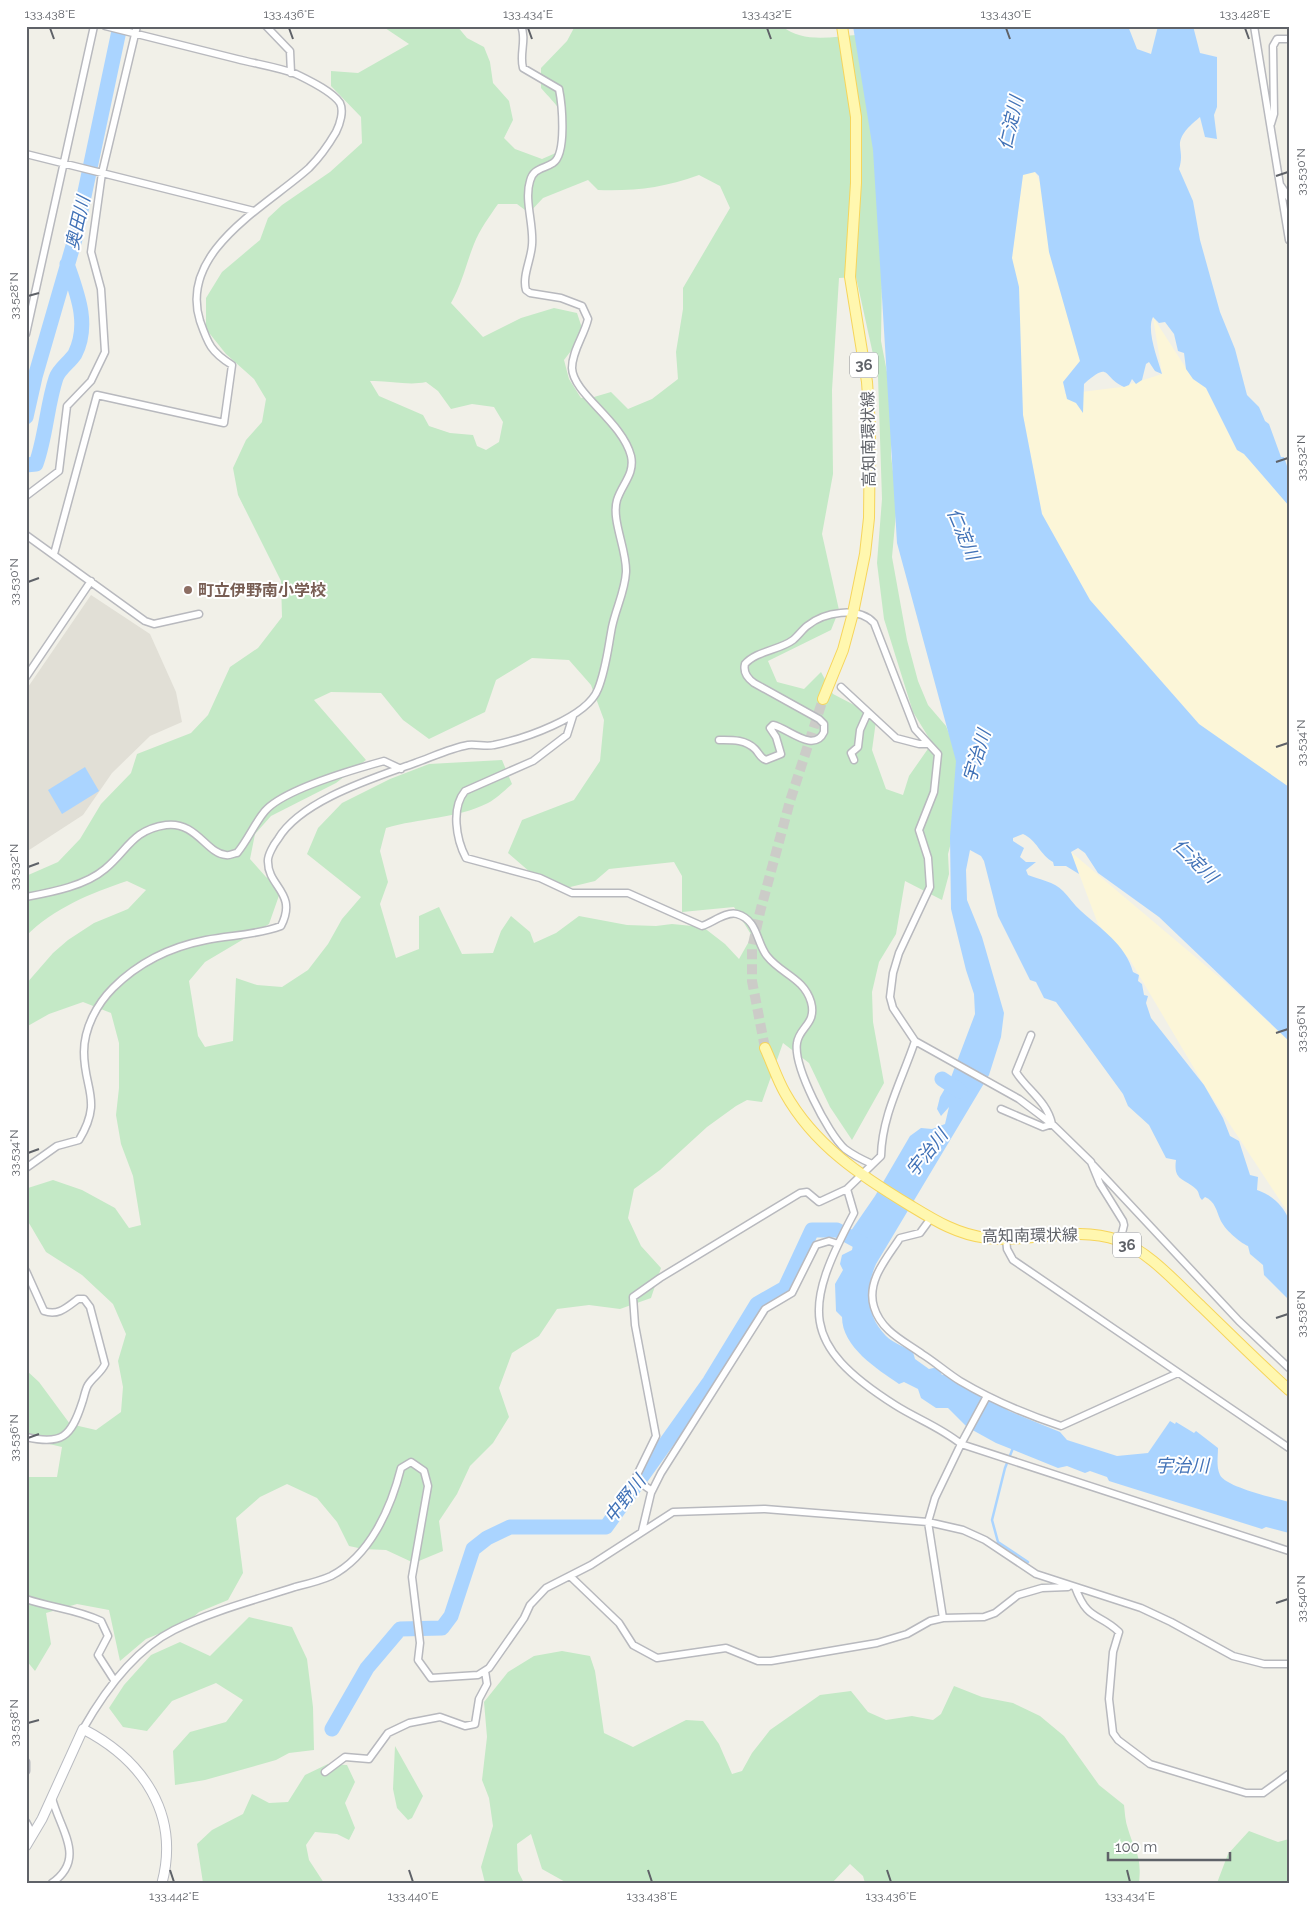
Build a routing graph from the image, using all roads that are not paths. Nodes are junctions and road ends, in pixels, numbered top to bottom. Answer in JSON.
{"nodes":[{"id":1,"x":94,"y":26,"type":"edge"},
{"id":2,"x":105,"y":26,"type":"edge"},
{"id":3,"x":137,"y":26,"type":"edge"},
{"id":4,"x":266,"y":26,"type":"edge"},
{"id":5,"x":521,"y":26,"type":"edge"},
{"id":6,"x":842,"y":26,"type":"edge"},
{"id":7,"x":1254,"y":26,"type":"edge"},
{"id":8,"x":137,"y":34,"type":"junction"},
{"id":9,"x":1289,"y":39,"type":"edge"},
{"id":10,"x":291,"y":73,"type":"junction"},
{"id":11,"x":1270,"y":128,"type":"junction"},
{"id":12,"x":26,"y":154,"type":"edge"},
{"id":13,"x":63,"y":163,"type":"junction"},
{"id":14,"x":102,"y":174,"type":"junction"},
{"id":15,"x":1280,"y":185,"type":"junction"},
{"id":16,"x":1289,"y":198,"type":"edge"},
{"id":17,"x":254,"y":211,"type":"junction"},
{"id":18,"x":1289,"y":240,"type":"edge"},
{"id":19,"x":26,"y":334,"type":"edge"},
{"id":20,"x":26,"y":496,"type":"edge"},
{"id":21,"x":26,"y":535,"type":"edge"},
{"id":22,"x":54,"y":554,"type":"junction"},
{"id":23,"x":91,"y":582,"type":"junction"},
{"id":24,"x":853,"y":613,"type":"junction"},
{"id":25,"x":199,"y":614,"type":"dead end"},
{"id":26,"x":26,"y":677,"type":"edge"},
{"id":27,"x":841,"y":687,"type":"dead end"},
{"id":28,"x":823,"y":699,"type":"tunnel mouth"},
{"id":29,"x":868,"y":712,"type":"junction"},
{"id":30,"x":573,"y":716,"type":"junction"},
{"id":31,"x":719,"y":740,"type":"dead end"},
{"id":32,"x":928,"y":744,"type":"junction"},
{"id":33,"x":854,"y":760,"type":"dead end"},
{"id":34,"x":400,"y":768,"type":"junction"},
{"id":35,"x":26,"y":898,"type":"edge"},
{"id":36,"x":1031,"y":1035,"type":"dead end"},
{"id":37,"x":915,"y":1042,"type":"junction"},
{"id":38,"x":765,"y":1048,"type":"tunnel mouth"},
{"id":39,"x":1001,"y":1109,"type":"dead end"},
{"id":40,"x":1052,"y":1124,"type":"junction"},
{"id":41,"x":1091,"y":1162,"type":"junction"},
{"id":42,"x":872,"y":1164,"type":"junction"},
{"id":43,"x":26,"y":1168,"type":"edge"},
{"id":44,"x":861,"y":1174,"type":"junction"},
{"id":45,"x":847,"y":1189,"type":"junction"},
{"id":46,"x":931,"y":1218,"type":"junction"},
{"id":47,"x":1006,"y":1238,"type":"junction"},
{"id":48,"x":1120,"y":1241,"type":"junction"},
{"id":49,"x":838,"y":1244,"type":"junction"},
{"id":50,"x":26,"y":1271,"type":"edge"},
{"id":51,"x":1289,"y":1368,"type":"edge"},
{"id":52,"x":1178,"y":1373,"type":"junction"},
{"id":53,"x":1289,"y":1390,"type":"edge"},
{"id":54,"x":986,"y":1398,"type":"junction"},
{"id":55,"x":26,"y":1438,"type":"edge"},
{"id":56,"x":962,"y":1442,"type":"junction"},
{"id":57,"x":1289,"y":1448,"type":"edge"},
{"id":58,"x":652,"y":1491,"type":"junction"},
{"id":59,"x":928,"y":1522,"type":"junction"},
{"id":60,"x":642,"y":1531,"type":"junction"},
{"id":61,"x":1289,"y":1551,"type":"edge"},
{"id":62,"x":570,"y":1576,"type":"junction"},
{"id":63,"x":1075,"y":1587,"type":"junction"},
{"id":64,"x":26,"y":1599,"type":"edge"},
{"id":65,"x":943,"y":1618,"type":"junction"},
{"id":66,"x":1289,"y":1664,"type":"edge"},
{"id":67,"x":485,"y":1671,"type":"junction"},
{"id":68,"x":114,"y":1680,"type":"junction"},
{"id":69,"x":83,"y":1729,"type":"junction"},
{"id":70,"x":26,"y":1762,"type":"edge"},
{"id":71,"x":26,"y":1770,"type":"edge"},
{"id":72,"x":325,"y":1772,"type":"dead end"},
{"id":73,"x":1289,"y":1774,"type":"edge"},
{"id":74,"x":52,"y":1798,"type":"junction"},
{"id":75,"x":26,"y":1822,"type":"edge"},
{"id":76,"x":33,"y":1835,"type":"junction"},
{"id":77,"x":26,"y":1846,"type":"edge"},
{"id":78,"x":52,"y":1883,"type":"edge"},
{"id":79,"x":162,"y":1883,"type":"edge"}],
"edges":[{"from":1,"to":13,"type":"street"},
{"from":2,"to":8,"type":"street"},
{"from":3,"to":8,"type":"street"},
{"from":4,"to":10,"type":"street"},
{"from":5,"to":30,"type":"street"},
{"from":6,"to":24,"type":"main road","name":"高知南環状線","number":"36"},
{"from":7,"to":11,"type":"street"},
{"from":8,"to":10,"type":"street"},
{"from":8,"to":14,"type":"street"},
{"from":9,"to":11,"type":"street"},
{"from":10,"to":17,"type":"street"},
{"from":11,"to":15,"type":"street"},
{"from":12,"to":13,"type":"street"},
{"from":13,"to":14,"type":"street"},
{"from":13,"to":19,"type":"street"},
{"from":14,"to":17,"type":"street"},
{"from":14,"to":20,"type":"street"},
{"from":15,"to":16,"type":"street"},
{"from":15,"to":18,"type":"street"},
{"from":17,"to":22,"type":"street"},
{"from":21,"to":22,"type":"street"},
{"from":22,"to":23,"type":"street"},
{"from":23,"to":25,"type":"street"},
{"from":23,"to":26,"type":"street"},
{"from":24,"to":28,"type":"main road","name":"高知南環状線","number":"36"},
{"from":24,"to":31,"type":"street"},
{"from":24,"to":32,"type":"street"},
{"from":27,"to":29,"type":"street"},
{"from":29,"to":32,"type":"street"},
{"from":29,"to":33,"type":"street"},
{"from":30,"to":34,"type":"street"},
{"from":30,"to":42,"type":"street"},
{"from":32,"to":37,"type":"street"},
{"from":34,"to":35,"type":"street"},
{"from":34,"to":43,"type":"street"},
{"from":36,"to":40,"type":"street"},
{"from":37,"to":40,"type":"street"},
{"from":37,"to":42,"type":"street"},
{"from":38,"to":44,"type":"main road","name":"高知南環状線","number":"36"},
{"from":39,"to":40,"type":"street"},
{"from":40,"to":41,"type":"street"},
{"from":41,"to":48,"type":"street"},
{"from":41,"to":51,"type":"street"},
{"from":42,"to":44,"type":"street"},
{"from":44,"to":45,"type":"street"},
{"from":44,"to":46,"type":"main road","name":"高知南環状線","number":"36"},
{"from":45,"to":49,"type":"street"},
{"from":45,"to":58,"type":"street"},
{"from":46,"to":47,"type":"main road","name":"高知南環状線","number":"36"},
{"from":46,"to":54,"type":"street"},
{"from":47,"to":48,"type":"main road","name":"高知南環状線","number":"36"},
{"from":47,"to":52,"type":"street"},
{"from":48,"to":53,"type":"main road","name":"高知南環状線","number":"36"},
{"from":49,"to":56,"type":"street"},
{"from":49,"to":58,"type":"street"},
{"from":50,"to":55,"type":"street"},
{"from":52,"to":54,"type":"street"},
{"from":52,"to":57,"type":"street"},
{"from":54,"to":56,"type":"street"},
{"from":56,"to":59,"type":"street"},
{"from":56,"to":61,"type":"street"},
{"from":58,"to":60,"type":"street"},
{"from":59,"to":60,"type":"street"},
{"from":59,"to":63,"type":"street"},
{"from":59,"to":65,"type":"street"},
{"from":60,"to":62,"type":"street"},
{"from":62,"to":65,"type":"street"},
{"from":62,"to":67,"type":"street"},
{"from":63,"to":65,"type":"street"},
{"from":63,"to":66,"type":"street"},
{"from":63,"to":73,"type":"street"},
{"from":64,"to":68,"type":"street"},
{"from":67,"to":68,"type":"street"},
{"from":67,"to":72,"type":"street"},
{"from":68,"to":69,"type":"street"},
{"from":69,"to":74,"type":"street"},
{"from":69,"to":79,"type":"street"},
{"from":70,"to":71,"type":"street"},
{"from":74,"to":76,"type":"street"},
{"from":74,"to":78,"type":"street"},
{"from":75,"to":76,"type":"street"},
{"from":76,"to":77,"type":"street"}]}
